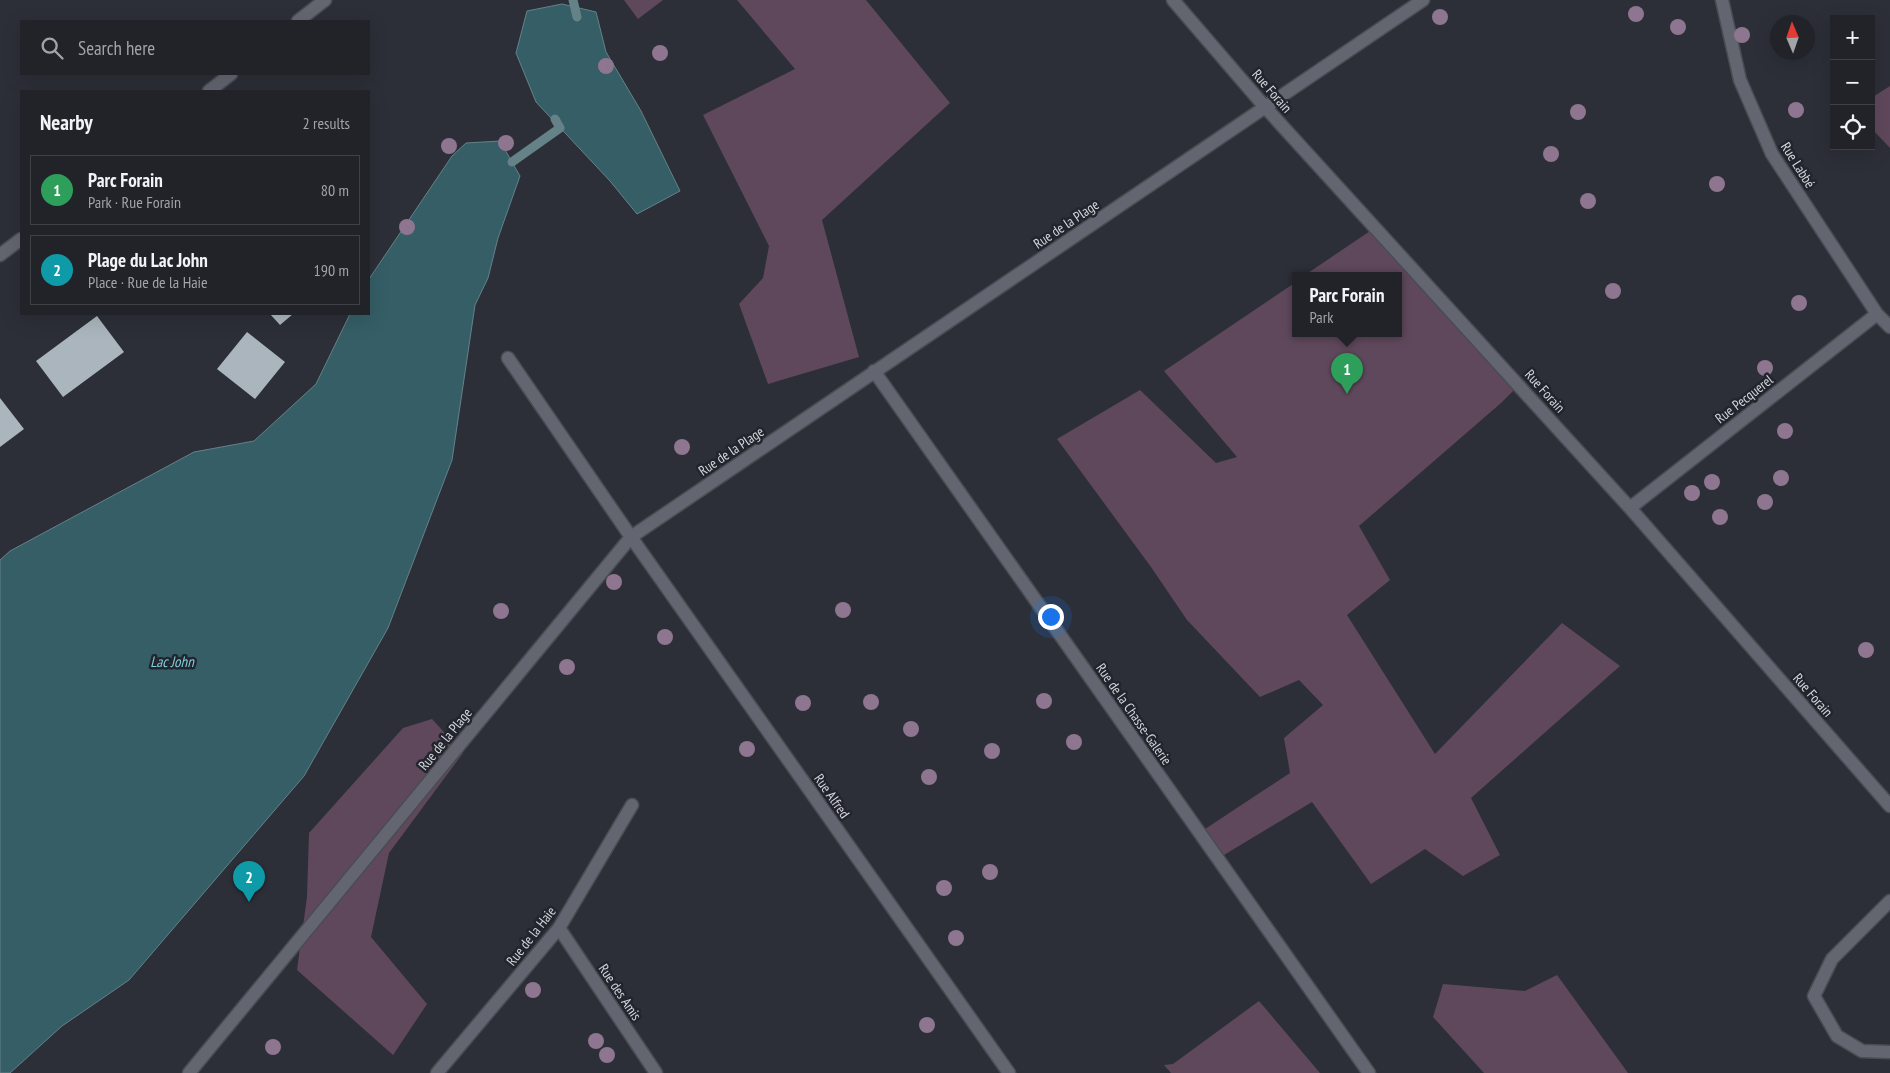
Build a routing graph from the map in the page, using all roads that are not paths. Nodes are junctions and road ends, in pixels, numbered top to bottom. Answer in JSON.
{"nodes":[{"id":1,"x":325,"y":0,"type":"edge"},
{"id":2,"x":1173,"y":0,"type":"edge"},
{"id":3,"x":1422,"y":0,"type":"edge"},
{"id":4,"x":1722,"y":0,"type":"edge"},
{"id":5,"x":299,"y":20,"type":"edge"},
{"id":6,"x":230,"y":75,"type":"edge"},
{"id":7,"x":210,"y":90,"type":"edge"},
{"id":8,"x":1265,"y":107,"type":"junction"},
{"id":9,"x":20,"y":239,"type":"edge"},
{"id":10,"x":0,"y":255,"type":"edge"},
{"id":11,"x":1877,"y":314,"type":"junction"},
{"id":12,"x":1890,"y":327,"type":"edge"},
{"id":13,"x":508,"y":358,"type":"dead end"},
{"id":14,"x":874,"y":371,"type":"junction"},
{"id":15,"x":1630,"y":508,"type":"junction"},
{"id":16,"x":631,"y":537,"type":"junction"},
{"id":17,"x":632,"y":805,"type":"dead end"},
{"id":18,"x":1890,"y":806,"type":"edge"},
{"id":19,"x":1890,"y":901,"type":"edge"},
{"id":20,"x":558,"y":928,"type":"junction"},
{"id":21,"x":1890,"y":1052,"type":"edge"},
{"id":22,"x":189,"y":1073,"type":"edge"},
{"id":23,"x":437,"y":1073,"type":"edge"},
{"id":24,"x":656,"y":1073,"type":"edge"},
{"id":25,"x":1009,"y":1073,"type":"edge"},
{"id":26,"x":1369,"y":1073,"type":"edge"}],
"edges":[{"from":1,"to":5,"type":"street"},
{"from":2,"to":8,"type":"street","name":"Rue Forain"},
{"from":3,"to":8,"type":"street","name":"Rue de la Plage"},
{"from":4,"to":11,"type":"street","name":"Rue Labbé"},
{"from":6,"to":7,"type":"street"},
{"from":8,"to":14,"type":"street","name":"Rue de la Plage"},
{"from":8,"to":15,"type":"street","name":"Rue Forain"},
{"from":9,"to":10,"type":"street"},
{"from":11,"to":12,"type":"street","name":"Rue Labbé"},
{"from":11,"to":15,"type":"street","name":"Rue Pecquerel"},
{"from":13,"to":16,"type":"street","name":"Rue Alfred"},
{"from":14,"to":16,"type":"street","name":"Rue de la Plage"},
{"from":14,"to":26,"type":"street","name":"Rue de la Chasse-Galerie"},
{"from":15,"to":18,"type":"street","name":"Rue Forain"},
{"from":16,"to":22,"type":"street","name":"Rue de la Plage"},
{"from":16,"to":25,"type":"street","name":"Rue Alfred"},
{"from":17,"to":20,"type":"street","name":"Rue de la Haie"},
{"from":19,"to":21,"type":"street"},
{"from":20,"to":23,"type":"street","name":"Rue de la Haie"},
{"from":20,"to":24,"type":"street","name":"Rue des Amis"}]}
